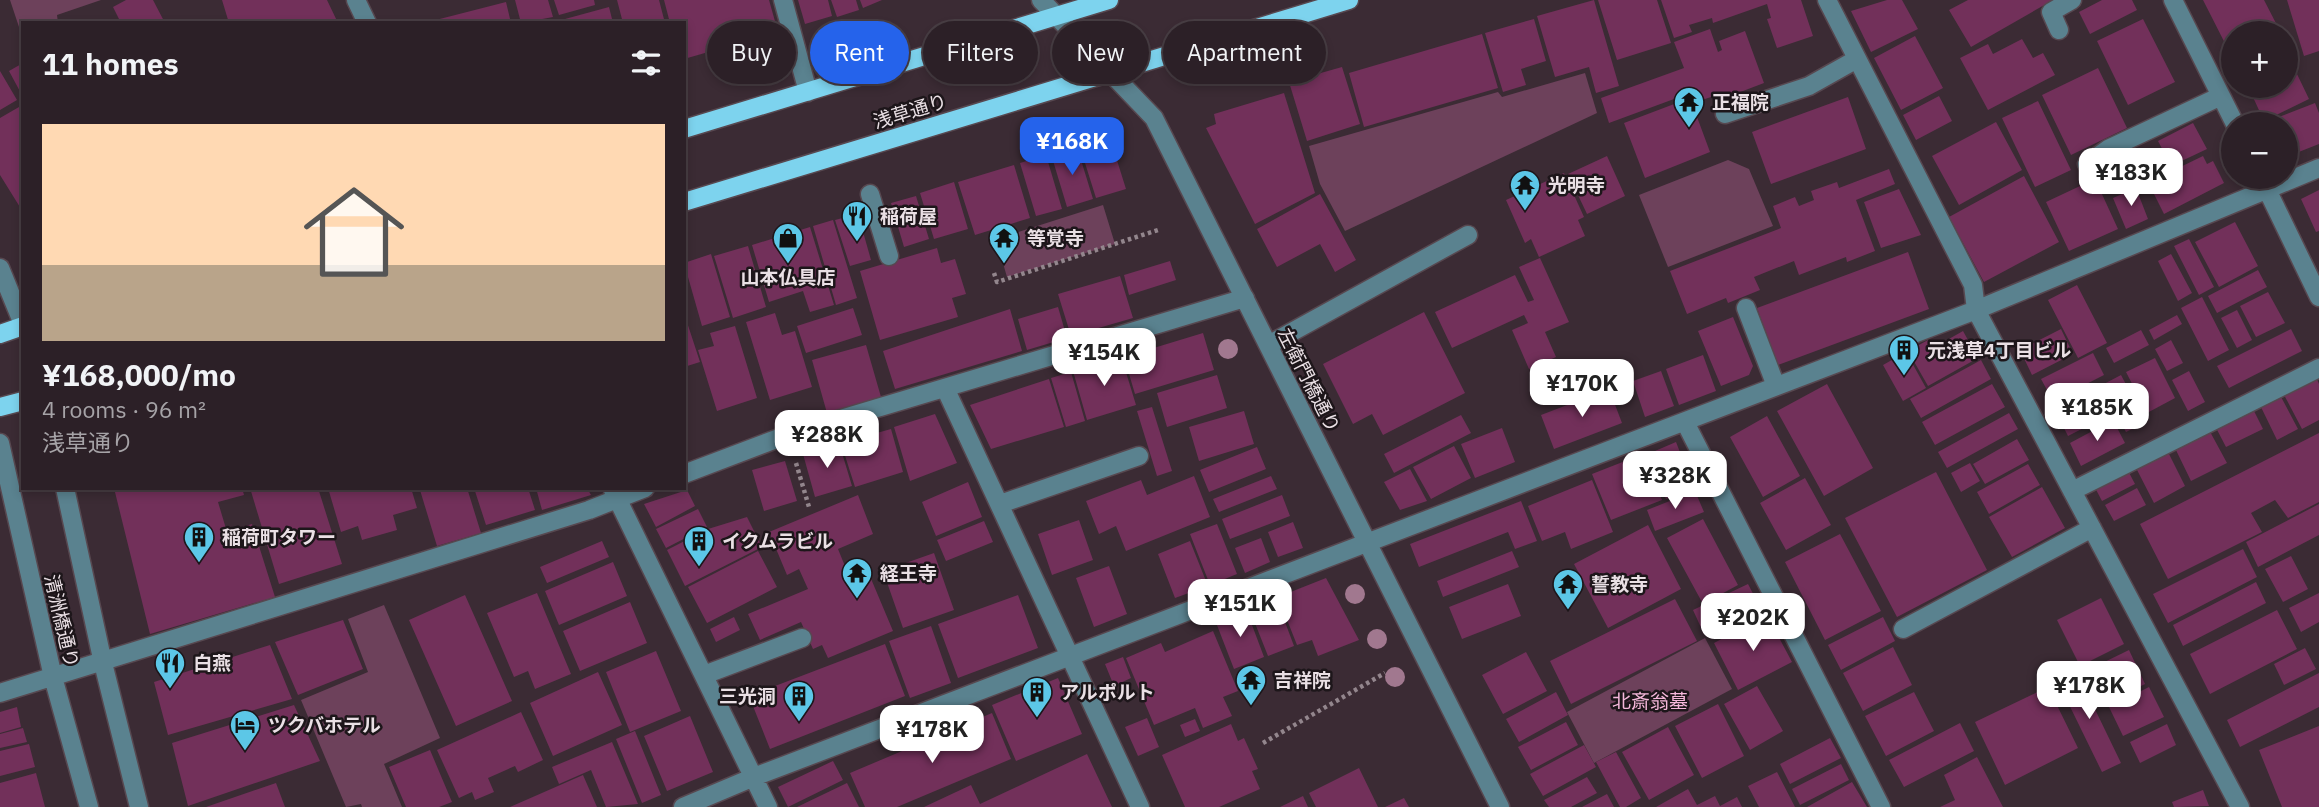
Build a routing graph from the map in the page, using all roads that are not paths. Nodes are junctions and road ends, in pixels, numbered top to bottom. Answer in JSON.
{"nodes":[{"id":1,"x":356,"y":0,"type":"edge"},
{"id":2,"x":783,"y":0,"type":"edge"},
{"id":3,"x":1041,"y":0,"type":"edge"},
{"id":4,"x":1109,"y":0,"type":"edge"},
{"id":5,"x":1349,"y":0,"type":"edge"},
{"id":6,"x":1827,"y":0,"type":"edge"},
{"id":7,"x":2072,"y":0,"type":"edge"},
{"id":8,"x":2173,"y":0,"type":"edge"},
{"id":9,"x":1056,"y":16,"type":"junction"},
{"id":10,"x":367,"y":21,"type":"edge"},
{"id":11,"x":1061,"y":21,"type":"edge"},
{"id":12,"x":2059,"y":30,"type":"dead end"},
{"id":13,"x":1857,"y":58,"type":"junction"},
{"id":14,"x":1149,"y":62,"type":"edge"},
{"id":15,"x":1078,"y":84,"type":"edge"},
{"id":16,"x":1121,"y":84,"type":"edge"},
{"id":17,"x":808,"y":92,"type":"junction"},
{"id":18,"x":2221,"y":96,"type":"joint"},
{"id":19,"x":1726,"y":114,"type":"dead end"},
{"id":20,"x":686,"y":128,"type":"edge"},
{"id":21,"x":2087,"y":164,"type":"dead end"},
{"id":22,"x":2319,"y":168,"type":"edge"},
{"id":23,"x":2298,"y":174,"type":"edge"},
{"id":24,"x":2250,"y":189,"type":"edge"},
{"id":25,"x":2267,"y":189,"type":"edge"},
{"id":26,"x":870,"y":194,"type":"dead end"},
{"id":27,"x":686,"y":201,"type":"edge"},
{"id":28,"x":1468,"y":235,"type":"dead end"},
{"id":29,"x":889,"y":256,"type":"dead end"},
{"id":30,"x":0,"y":268,"type":"edge"},
{"id":31,"x":2319,"y":297,"type":"edge"},
{"id":32,"x":1245,"y":298,"type":"junction"},
{"id":33,"x":1746,"y":308,"type":"dead end"},
{"id":34,"x":1976,"y":310,"type":"junction"},
{"id":35,"x":21,"y":320,"type":"edge"},
{"id":36,"x":21,"y":326,"type":"edge"},
{"id":37,"x":0,"y":334,"type":"edge"},
{"id":38,"x":1268,"y":345,"type":"junction"},
{"id":39,"x":2319,"y":368,"type":"edge"},
{"id":40,"x":1776,"y":386,"type":"junction"},
{"id":41,"x":946,"y":390,"type":"junction"},
{"id":42,"x":21,"y":402,"type":"edge"},
{"id":43,"x":0,"y":407,"type":"edge"},
{"id":44,"x":1685,"y":422,"type":"junction"},
{"id":45,"x":0,"y":443,"type":"edge"},
{"id":46,"x":1139,"y":456,"type":"dead end"},
{"id":47,"x":686,"y":473,"type":"edge"},
{"id":48,"x":65,"y":490,"type":"edge"},
{"id":49,"x":635,"y":490,"type":"edge"},
{"id":50,"x":2072,"y":491,"type":"junction"},
{"id":51,"x":615,"y":494,"type":"edge"},
{"id":52,"x":1000,"y":504,"type":"junction"},
{"id":53,"x":2092,"y":528,"type":"junction"},
{"id":54,"x":1366,"y":540,"type":"junction"},
{"id":55,"x":1903,"y":629,"type":"dead end"},
{"id":56,"x":802,"y":638,"type":"dead end"},
{"id":57,"x":1070,"y":655,"type":"junction"},
{"id":58,"x":103,"y":663,"type":"junction"},
{"id":59,"x":704,"y":675,"type":"junction"},
{"id":60,"x":53,"y":677,"type":"junction"},
{"id":61,"x":0,"y":693,"type":"edge"},
{"id":62,"x":754,"y":776,"type":"junction"},
{"id":63,"x":89,"y":807,"type":"edge"},
{"id":64,"x":139,"y":807,"type":"edge"},
{"id":65,"x":684,"y":807,"type":"edge"},
{"id":66,"x":768,"y":807,"type":"edge"},
{"id":67,"x":1140,"y":807,"type":"edge"},
{"id":68,"x":1500,"y":807,"type":"edge"},
{"id":69,"x":1881,"y":807,"type":"edge"},
{"id":70,"x":2240,"y":807,"type":"edge"}],
"edges":[{"from":1,"to":10,"type":"street"},
{"from":2,"to":17,"type":"street"},
{"from":3,"to":9,"type":"street","name":"左衛門橋通り"},
{"from":4,"to":9,"type":"main road"},
{"from":5,"to":14,"type":"main road","name":"浅草通り"},
{"from":6,"to":13,"type":"street"},
{"from":7,"to":12,"type":"street"},
{"from":8,"to":18,"type":"street"},
{"from":9,"to":11,"type":"street","name":"左衛門橋通り"},
{"from":9,"to":17,"type":"main road"},
{"from":13,"to":19,"type":"street"},
{"from":13,"to":34,"type":"street"},
{"from":15,"to":27,"type":"main road","name":"浅草通り"},
{"from":16,"to":32,"type":"street","name":"左衛門橋通り"},
{"from":17,"to":20,"type":"main road"},
{"from":18,"to":21,"type":"street"},
{"from":22,"to":23,"type":"street"},
{"from":24,"to":34,"type":"street"},
{"from":25,"to":31,"type":"street"},
{"from":26,"to":29,"type":"street"},
{"from":28,"to":38,"type":"street"},
{"from":30,"to":35,"type":"street"},
{"from":32,"to":38,"type":"street","name":"左衛門橋通り"},
{"from":32,"to":41,"type":"street"},
{"from":33,"to":40,"type":"street"},
{"from":34,"to":40,"type":"street"},
{"from":34,"to":50,"type":"street"},
{"from":36,"to":37,"type":"main road"},
{"from":38,"to":54,"type":"street","name":"左衛門橋通り"},
{"from":39,"to":50,"type":"street"},
{"from":40,"to":44,"type":"street"},
{"from":41,"to":47,"type":"street"},
{"from":41,"to":52,"type":"street"},
{"from":42,"to":43,"type":"main road"},
{"from":44,"to":54,"type":"street"},
{"from":44,"to":69,"type":"street"},
{"from":45,"to":60,"type":"street","name":"清洲橋通り"},
{"from":46,"to":52,"type":"street"},
{"from":48,"to":58,"type":"street","name":"清洲橋通り"},
{"from":49,"to":51,"type":"street"},
{"from":50,"to":53,"type":"street"},
{"from":51,"to":58,"type":"street"},
{"from":51,"to":59,"type":"street"},
{"from":52,"to":57,"type":"street"},
{"from":53,"to":55,"type":"street"},
{"from":53,"to":70,"type":"street"},
{"from":54,"to":57,"type":"street"},
{"from":54,"to":68,"type":"street","name":"左衛門橋通り"},
{"from":56,"to":59,"type":"street"},
{"from":57,"to":62,"type":"street"},
{"from":57,"to":67,"type":"street"},
{"from":58,"to":60,"type":"street"},
{"from":58,"to":64,"type":"street","name":"清洲橋通り"},
{"from":59,"to":62,"type":"street"},
{"from":60,"to":61,"type":"street"},
{"from":60,"to":63,"type":"street","name":"清洲橋通り"},
{"from":62,"to":65,"type":"street"},
{"from":62,"to":66,"type":"street"}]}
